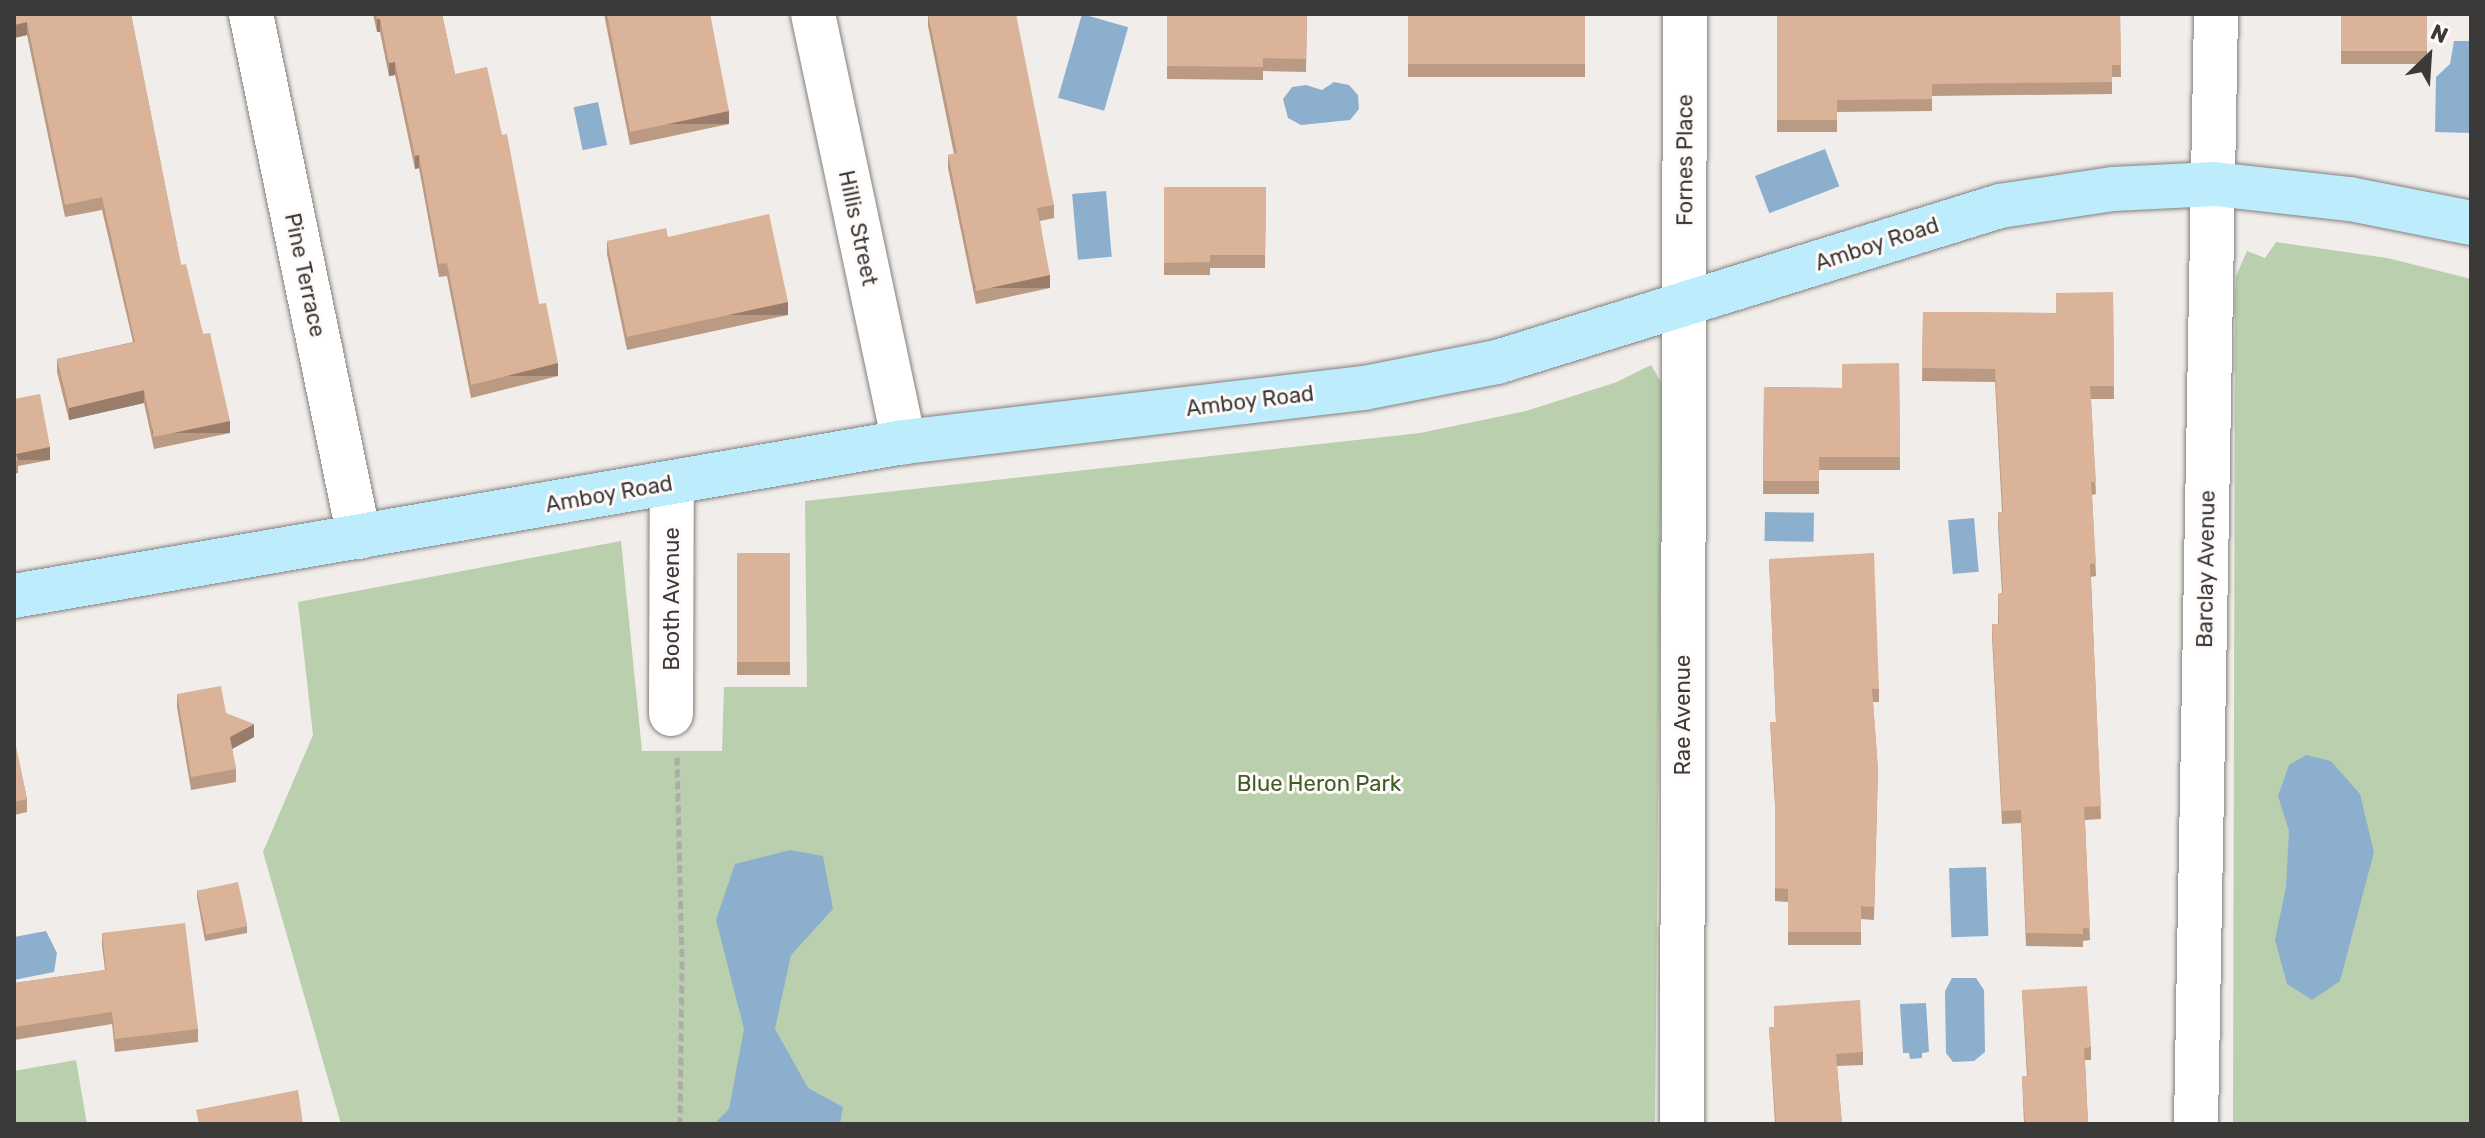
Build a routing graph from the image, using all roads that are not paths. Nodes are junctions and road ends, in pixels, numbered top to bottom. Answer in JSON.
{"nodes":[{"id":1,"x":251,"y":14,"type":"edge"},
{"id":2,"x":813,"y":14,"type":"edge"},
{"id":3,"x":1685,"y":14,"type":"edge"},
{"id":4,"x":2216,"y":14,"type":"edge"},
{"id":5,"x":2214,"y":184,"type":"junction"},
{"id":6,"x":2471,"y":223,"type":"edge"},
{"id":7,"x":1684,"y":306,"type":"junction"},
{"id":8,"x":904,"y":442,"type":"junction"},
{"id":9,"x":672,"y":483,"type":"junction"},
{"id":10,"x":359,"y":537,"type":"junction"},
{"id":11,"x":14,"y":596,"type":"edge"},
{"id":12,"x":671,"y":714,"type":"road end"},
{"id":13,"x":1682,"y":1124,"type":"edge"},
{"id":14,"x":2196,"y":1124,"type":"edge"}],
"edges":[{"from":1,"to":10,"type":"street","name":"Pine Terrace"},
{"from":2,"to":8,"type":"street","name":"Hillis Street"},
{"from":3,"to":7,"type":"street","name":"Fornes Place"},
{"from":4,"to":5,"type":"street","name":"Barclay Avenue"},
{"from":5,"to":6,"type":"main road","name":"Amboy Road"},
{"from":5,"to":7,"type":"main road","name":"Amboy Road"},
{"from":5,"to":14,"type":"street","name":"Barclay Avenue"},
{"from":7,"to":8,"type":"main road","name":"Amboy Road"},
{"from":7,"to":13,"type":"street","name":"Rae Avenue"},
{"from":8,"to":9,"type":"main road","name":"Amboy Road"},
{"from":9,"to":10,"type":"main road","name":"Amboy Road"},
{"from":9,"to":12,"type":"street","name":"Booth Avenue"},
{"from":10,"to":11,"type":"main road","name":"Amboy Road"}]}
